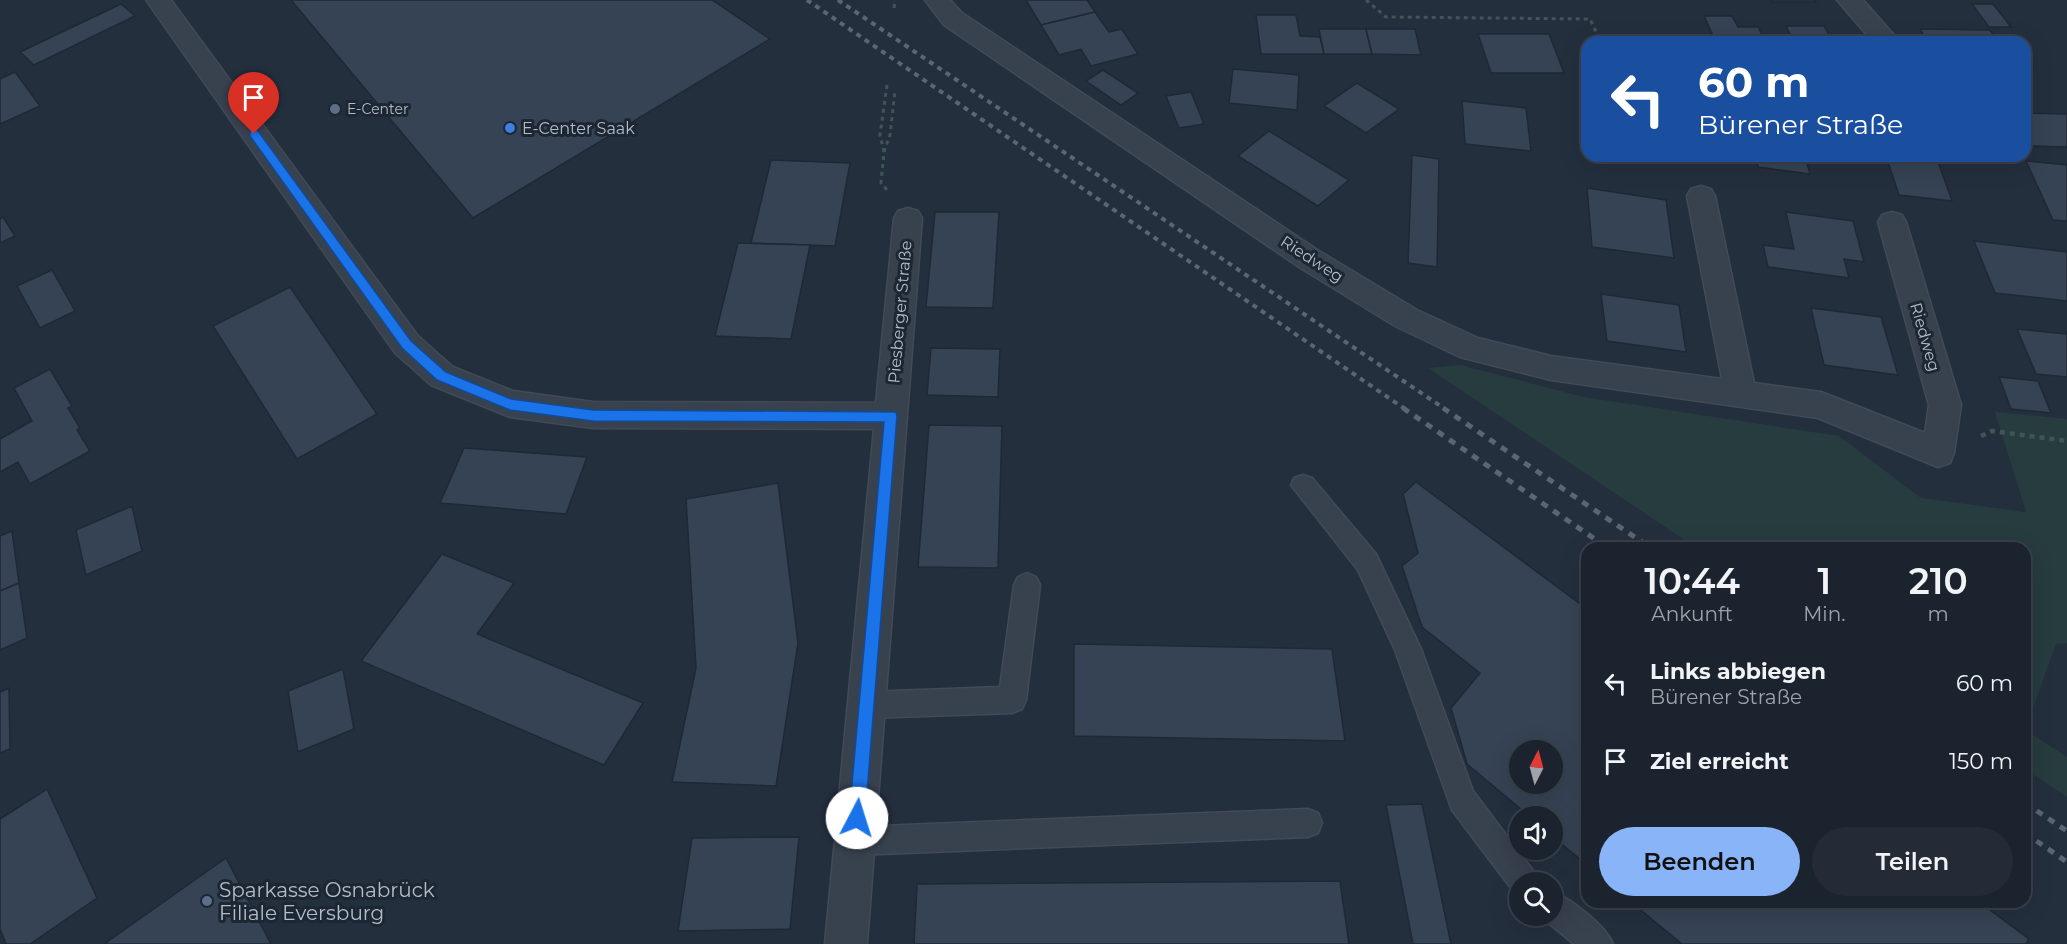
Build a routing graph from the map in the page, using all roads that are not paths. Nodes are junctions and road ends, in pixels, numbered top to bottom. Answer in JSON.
{"nodes":[{"id":1,"x":158,"y":0,"type":"edge"},
{"id":2,"x":937,"y":0,"type":"edge"},
{"id":3,"x":1849,"y":0,"type":"edge"},
{"id":4,"x":1882,"y":36,"type":"edge"},
{"id":5,"x":1701,"y":196,"type":"dead end"},
{"id":6,"x":908,"y":218,"type":"dead end"},
{"id":7,"x":1892,"y":222,"type":"dead end"},
{"id":8,"x":1741,"y":394,"type":"junction"},
{"id":9,"x":891,"y":416,"type":"junction"},
{"id":10,"x":1303,"y":486,"type":"dead end"},
{"id":11,"x":1027,"y":585,"type":"dead end"},
{"id":12,"x":867,"y":705,"type":"junction"},
{"id":13,"x":1308,"y":823,"type":"dead end"},
{"id":14,"x":855,"y":841,"type":"junction"},
{"id":15,"x":1516,"y":872,"type":"edge"},
{"id":16,"x":1563,"y":915,"type":"edge"},
{"id":17,"x":846,"y":944,"type":"edge"},
{"id":18,"x":1598,"y":944,"type":"edge"}],
"edges":[{"from":1,"to":9,"type":"street"},
{"from":2,"to":8,"type":"street","name":"Riedweg"},
{"from":3,"to":4,"type":"street"},
{"from":5,"to":8,"type":"street"},
{"from":6,"to":9,"type":"street","name":"Piesberger Straße"},
{"from":7,"to":8,"type":"street","name":"Riedweg"},
{"from":9,"to":12,"type":"street","name":"Piesberger Straße"},
{"from":10,"to":15,"type":"lane"},
{"from":11,"to":12,"type":"lane"},
{"from":12,"to":14,"type":"street","name":"Piesberger Straße"},
{"from":13,"to":14,"type":"lane"},
{"from":14,"to":17,"type":"street","name":"Piesberger Straße"},
{"from":16,"to":18,"type":"lane"}]}
